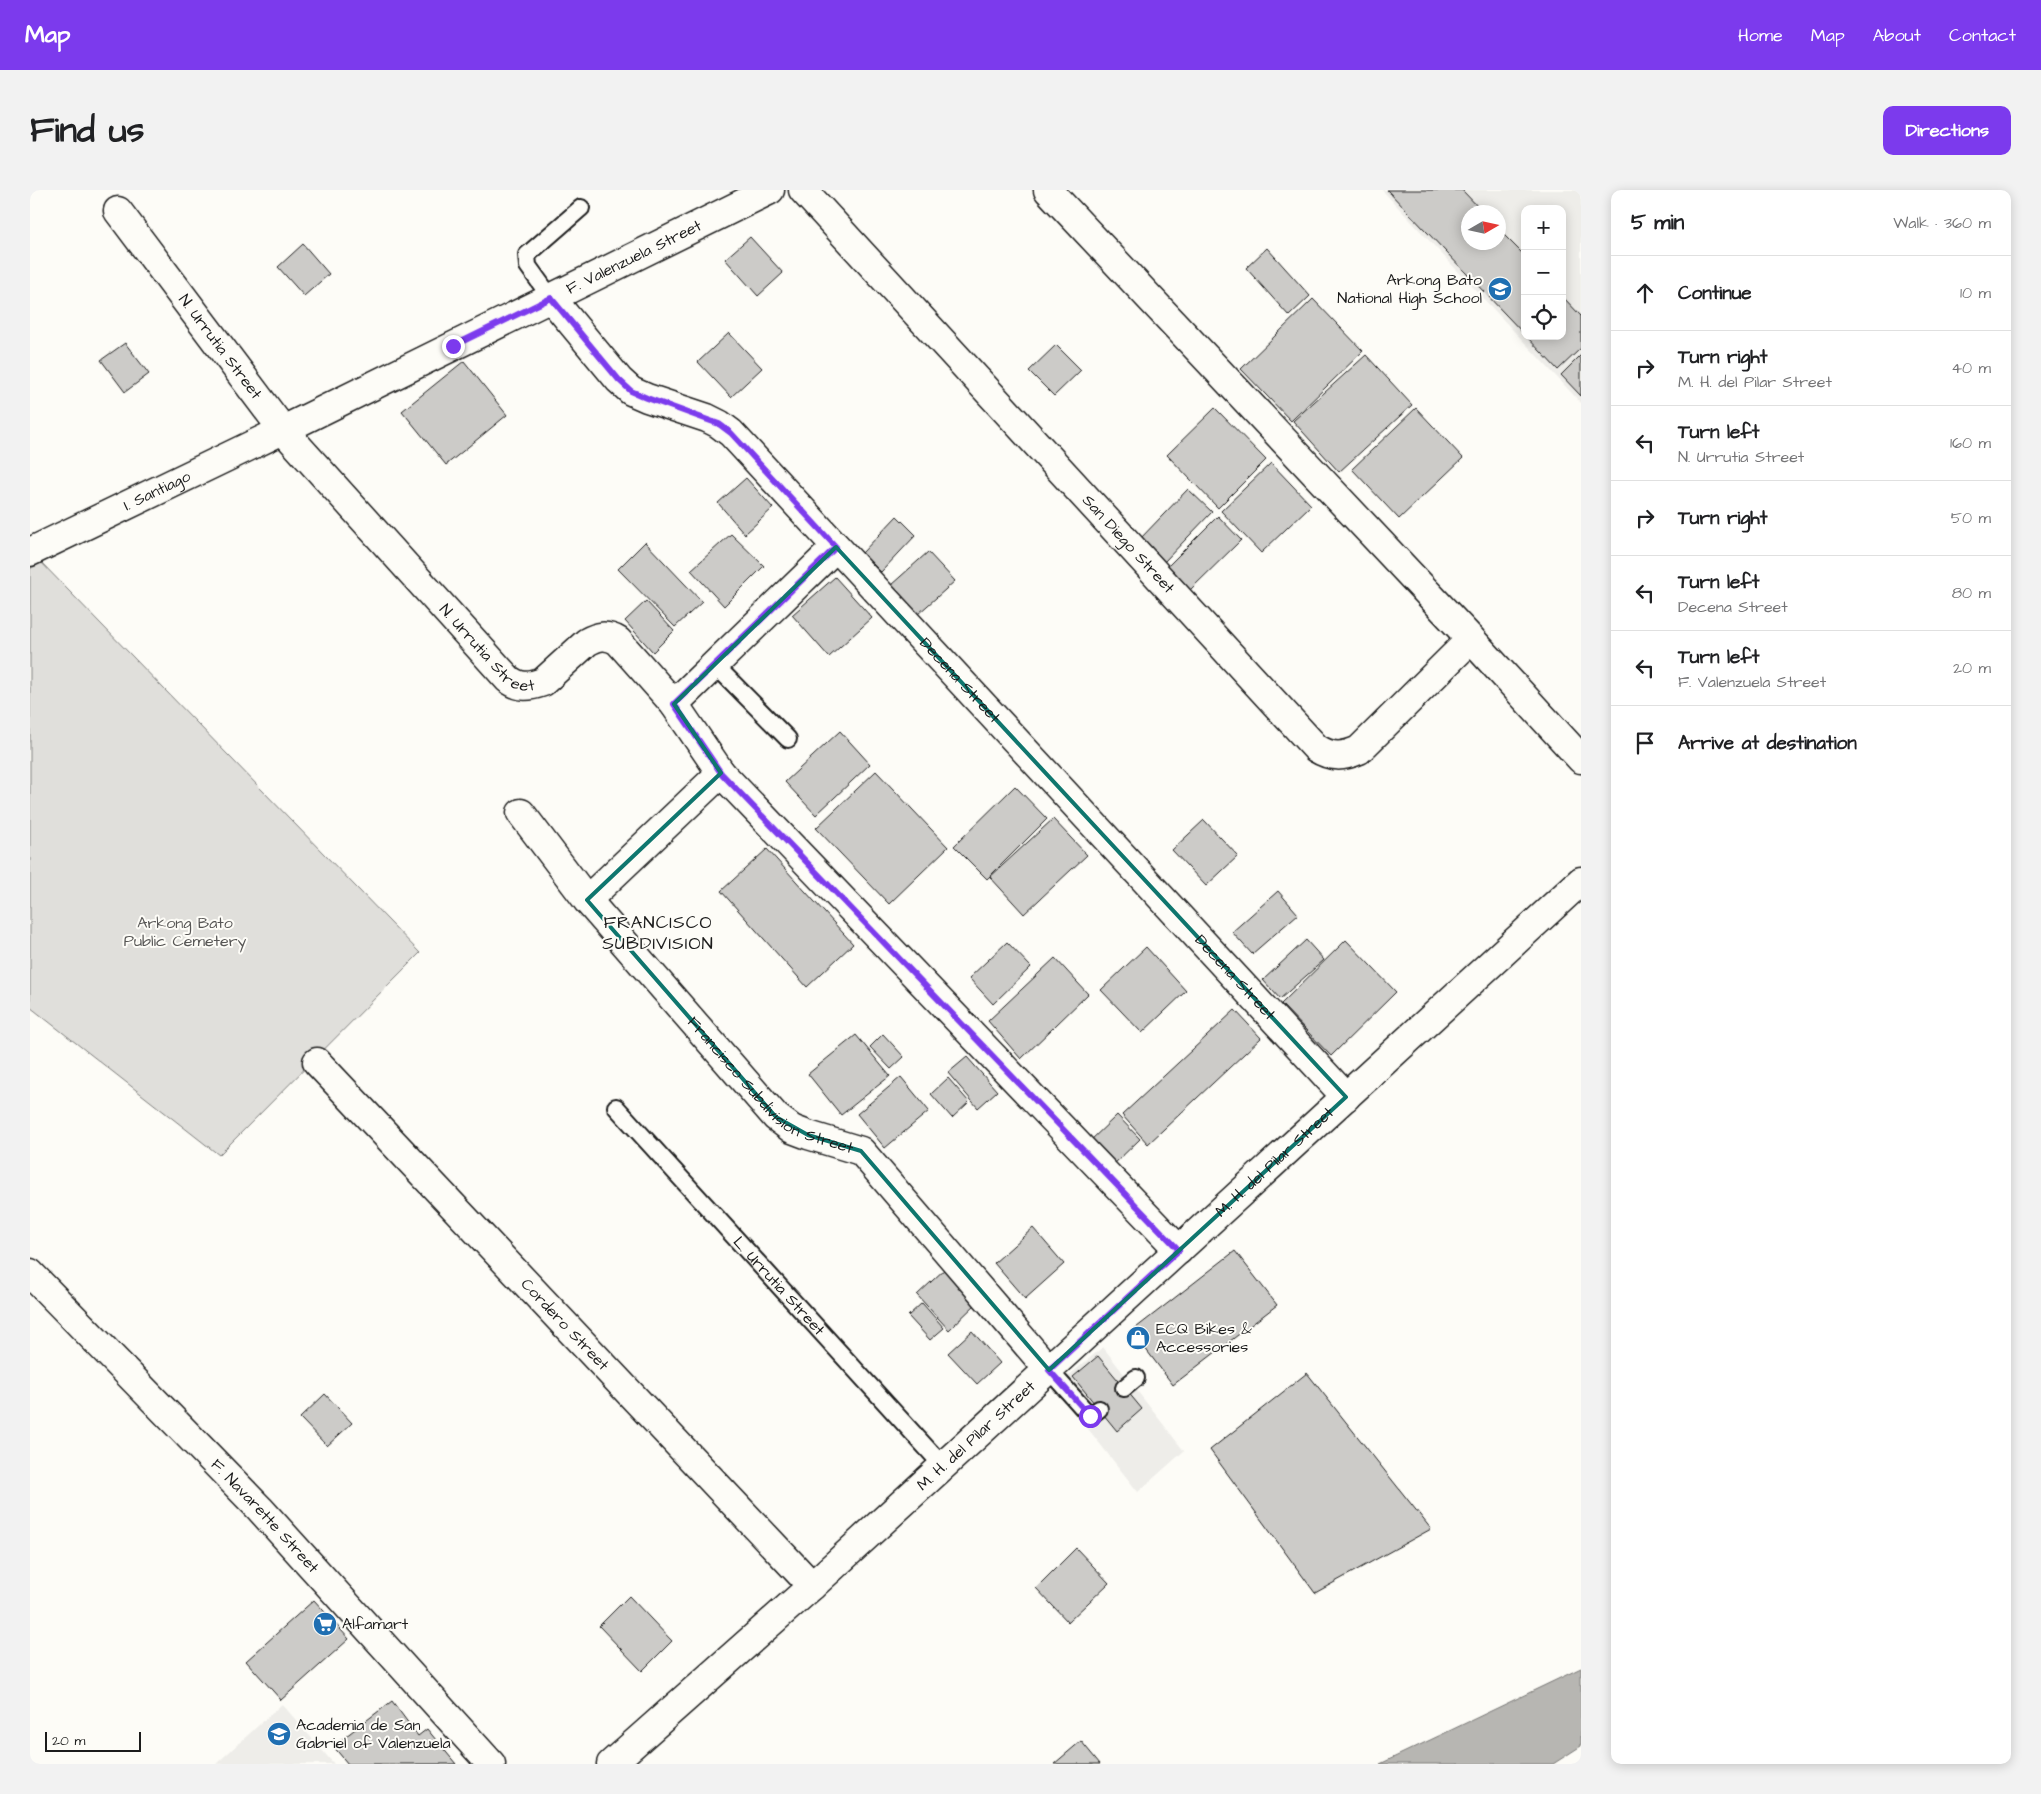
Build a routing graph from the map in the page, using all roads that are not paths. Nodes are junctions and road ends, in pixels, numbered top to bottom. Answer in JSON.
{"nodes":[{"id":1,"x":770,"y":190,"type":"edge"},
{"id":2,"x":804,"y":190,"type":"edge"},
{"id":3,"x":1048,"y":190,"type":"edge"},
{"id":4,"x":581,"y":208,"type":"dead end"},
{"id":5,"x":118,"y":211,"type":"dead end"},
{"id":6,"x":551,"y":298,"type":"junction"},
{"id":7,"x":283,"y":430,"type":"junction"},
{"id":8,"x":836,"y":547,"type":"junction"},
{"id":9,"x":30,"y":552,"type":"edge"},
{"id":10,"x":1472,"y":639,"type":"junction"},
{"id":11,"x":715,"y":665,"type":"junction"},
{"id":12,"x":674,"y":704,"type":"junction"},
{"id":13,"x":788,"y":739,"type":"dead end"},
{"id":14,"x":1581,"y":759,"type":"edge"},
{"id":15,"x":721,"y":773,"type":"junction"},
{"id":16,"x":521,"y":813,"type":"dead end"},
{"id":17,"x":1581,"y":881,"type":"edge"},
{"id":18,"x":586,"y":900,"type":"junction"},
{"id":19,"x":317,"y":1062,"type":"dead end"},
{"id":20,"x":1346,"y":1097,"type":"junction"},
{"id":21,"x":616,"y":1107,"type":"dead end"},
{"id":22,"x":1179,"y":1250,"type":"junction"},
{"id":23,"x":30,"y":1274,"type":"edge"},
{"id":24,"x":1049,"y":1370,"type":"junction"},
{"id":25,"x":1099,"y":1409,"type":"dead end"},
{"id":26,"x":943,"y":1466,"type":"junction"},
{"id":27,"x":812,"y":1586,"type":"junction"},
{"id":28,"x":491,"y":1764,"type":"edge"},
{"id":29,"x":611,"y":1764,"type":"edge"}],
"edges":[{"from":1,"to":6,"type":"street","name":"F. Valenzuela Street"},
{"from":2,"to":10,"type":"street","name":"San Diego Street"},
{"from":3,"to":10,"type":"street"},
{"from":4,"to":6,"type":"lane"},
{"from":5,"to":7,"type":"street","name":"N. Urrutia Street"},
{"from":6,"to":7,"type":"street","name":"F. Valenzuela Street"},
{"from":6,"to":8,"type":"street","name":"Decena Street"},
{"from":7,"to":9,"type":"street","name":"I. Santiago"},
{"from":7,"to":12,"type":"street","name":"N. Urrutia Street"},
{"from":8,"to":11,"type":"street"},
{"from":8,"to":20,"type":"street","name":"Decena Street"},
{"from":10,"to":14,"type":"street"},
{"from":11,"to":12,"type":"street"},
{"from":11,"to":13,"type":"lane"},
{"from":12,"to":15,"type":"street","name":"N. Urrutia Street"},
{"from":15,"to":18,"type":"street"},
{"from":15,"to":22,"type":"street","name":"N. Urrutia Street"},
{"from":16,"to":18,"type":"street","name":"Francisco Subdivision Street"},
{"from":17,"to":20,"type":"street","name":"M. H. del Pilar Street"},
{"from":18,"to":24,"type":"street","name":"Francisco Subdivision Street"},
{"from":19,"to":27,"type":"street","name":"Cordero Street"},
{"from":20,"to":22,"type":"street","name":"M. H. del Pilar Street"},
{"from":21,"to":26,"type":"lane","name":"L. Urrutia Street"},
{"from":22,"to":24,"type":"street","name":"M. H. del Pilar Street"},
{"from":23,"to":28,"type":"street","name":"F. Navarette Street"},
{"from":24,"to":25,"type":"lane"},
{"from":24,"to":26,"type":"street","name":"M. H. del Pilar Street"},
{"from":26,"to":27,"type":"street","name":"M. H. del Pilar Street"},
{"from":27,"to":29,"type":"street","name":"M. H. del Pilar Street"}]}
